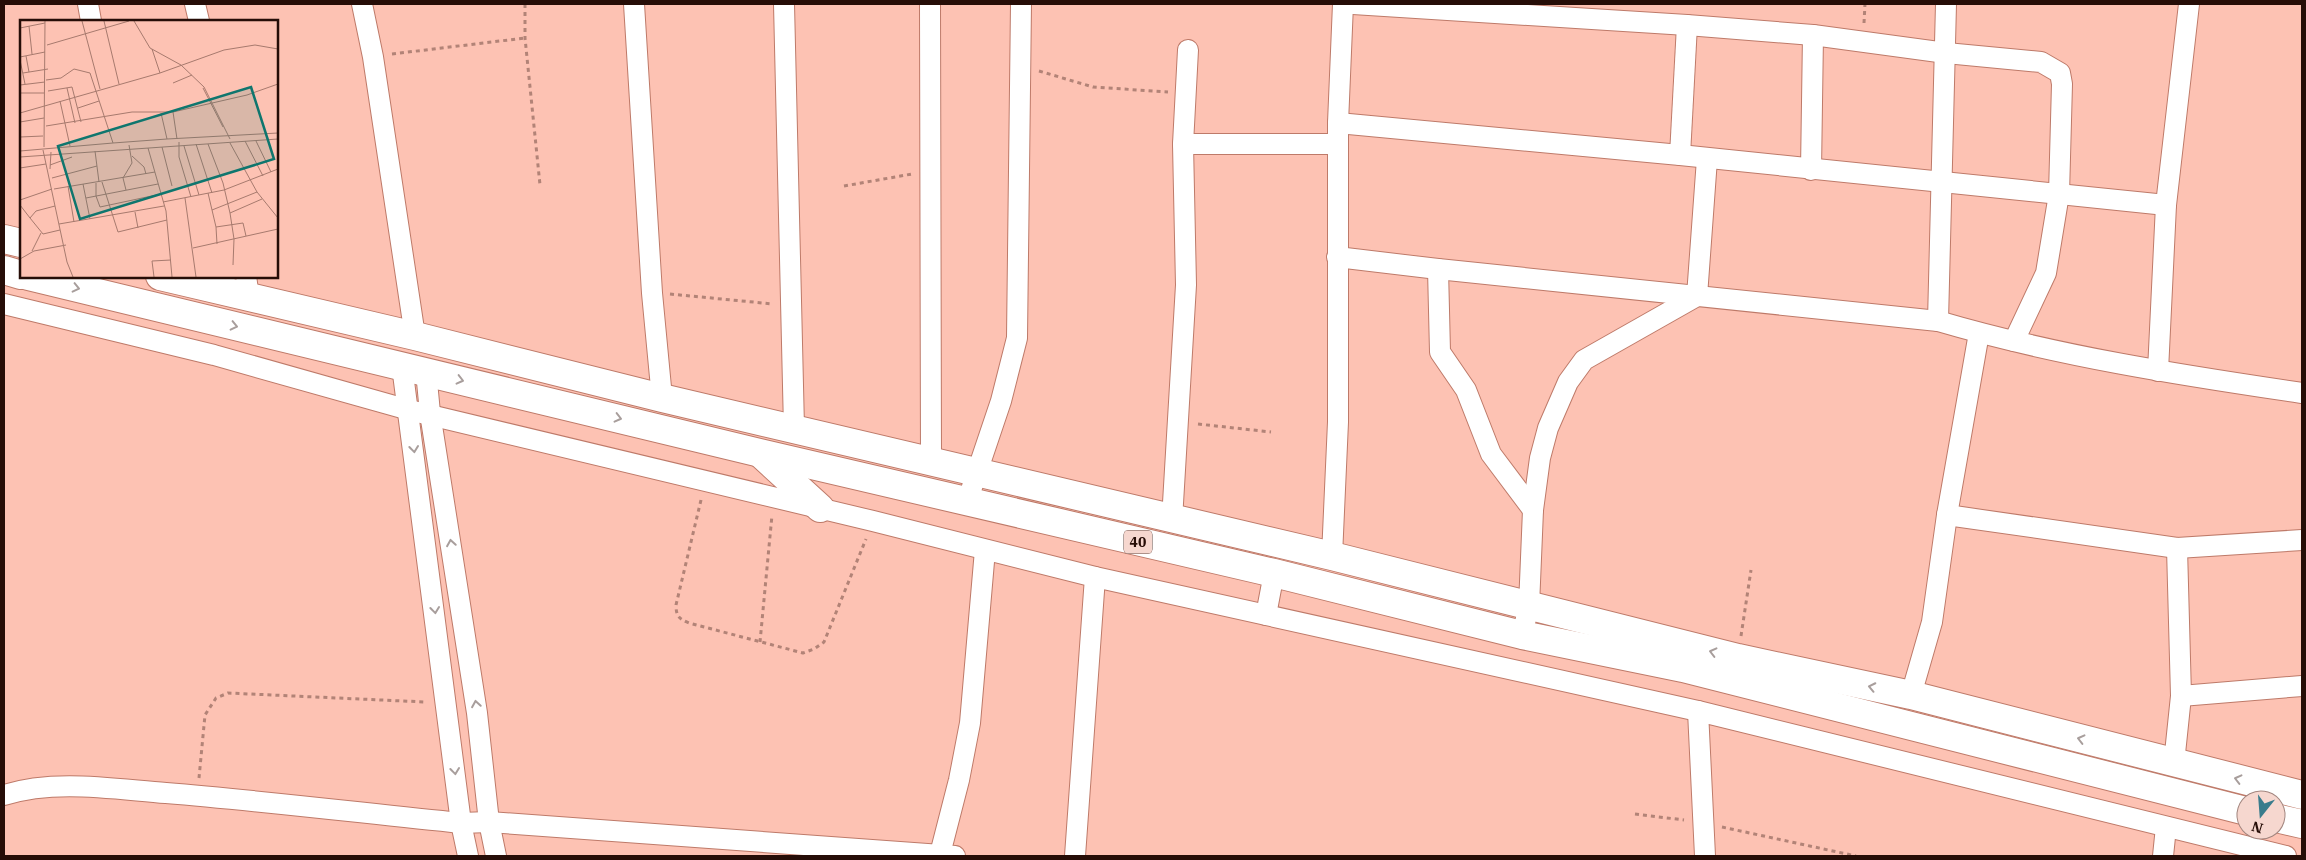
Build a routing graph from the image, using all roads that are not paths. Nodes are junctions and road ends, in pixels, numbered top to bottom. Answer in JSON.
{"nodes":[{"id":1,"x":88,"y":4,"type":"edge"},
{"id":2,"x":195,"y":4,"type":"edge"},
{"id":3,"x":362,"y":4,"type":"edge"},
{"id":4,"x":634,"y":4,"type":"edge"},
{"id":5,"x":784,"y":4,"type":"edge"},
{"id":6,"x":930,"y":4,"type":"edge"},
{"id":7,"x":1022,"y":4,"type":"edge"},
{"id":8,"x":1343,"y":4,"type":"edge"},
{"id":9,"x":1353,"y":4,"type":"edge"},
{"id":10,"x":1946,"y":4,"type":"edge"},
{"id":11,"x":2189,"y":4,"type":"edge"},
{"id":12,"x":91,"y":20,"type":"edge"},
{"id":13,"x":199,"y":20,"type":"edge"},
{"id":14,"x":1687,"y":25,"type":"junction"},
{"id":15,"x":1813,"y":35,"type":"junction"},
{"id":16,"x":1188,"y":50,"type":"dead end"},
{"id":17,"x":1946,"y":53,"type":"junction"},
{"id":18,"x":1338,"y":123,"type":"junction"},
{"id":19,"x":1183,"y":144,"type":"junction"},
{"id":20,"x":1338,"y":144,"type":"junction"},
{"id":21,"x":1680,"y":155,"type":"junction"},
{"id":22,"x":1707,"y":158,"type":"junction"},
{"id":23,"x":1811,"y":170,"type":"junction"},
{"id":24,"x":1943,"y":182,"type":"junction"},
{"id":25,"x":2058,"y":194,"type":"junction"},
{"id":26,"x":2166,"y":205,"type":"junction"},
{"id":27,"x":4,"y":239,"type":"edge"},
{"id":28,"x":20,"y":243,"type":"edge"},
{"id":29,"x":1337,"y":257,"type":"junction"},
{"id":30,"x":4,"y":270,"type":"edge"},
{"id":31,"x":1438,"y":270,"type":"junction"},
{"id":32,"x":20,"y":275,"type":"edge"},
{"id":33,"x":36,"y":278,"type":"edge"},
{"id":34,"x":176,"y":278,"type":"edge"},
{"id":35,"x":247,"y":287,"type":"edge"},
{"id":36,"x":1696,"y":296,"type":"junction"},
{"id":37,"x":4,"y":304,"type":"edge"},
{"id":38,"x":1938,"y":322,"type":"junction"},
{"id":39,"x":1980,"y":333,"type":"junction"},
{"id":40,"x":416,"y":336,"type":"junction"},
{"id":41,"x":2014,"y":341,"type":"junction"},
{"id":42,"x":414,"y":369,"type":"junction"},
{"id":43,"x":2158,"y":371,"type":"junction"},
{"id":44,"x":2302,"y":393,"type":"edge"},
{"id":45,"x":662,"y":398,"type":"junction"},
{"id":46,"x":409,"y":410,"type":"junction"},
{"id":47,"x":430,"y":413,"type":"junction"},
{"id":48,"x":794,"y":428,"type":"junction"},
{"id":49,"x":760,"y":453,"type":"junction"},
{"id":50,"x":931,"y":462,"type":"junction"},
{"id":51,"x":977,"y":472,"type":"junction"},
{"id":52,"x":967,"y":502,"type":"junction"},
{"id":53,"x":820,"y":508,"type":"junction"},
{"id":54,"x":1532,"y":510,"type":"junction"},
{"id":55,"x":1948,"y":514,"type":"junction"},
{"id":56,"x":1172,"y":520,"type":"junction"},
{"id":57,"x":2302,"y":540,"type":"edge"},
{"id":58,"x":2177,"y":548,"type":"junction"},
{"id":59,"x":985,"y":550,"type":"junction"},
{"id":60,"x":1332,"y":556,"type":"junction"},
{"id":61,"x":1274,"y":573,"type":"junction"},
{"id":62,"x":1094,"y":577,"type":"junction"},
{"id":63,"x":1529,"y":606,"type":"junction"},
{"id":64,"x":1266,"y":615,"type":"junction"},
{"id":65,"x":1522,"y":635,"type":"junction"},
{"id":66,"x":2302,"y":686,"type":"edge"},
{"id":67,"x":1911,"y":695,"type":"junction"},
{"id":68,"x":2181,"y":696,"type":"junction"},
{"id":69,"x":1698,"y":711,"type":"junction"},
{"id":70,"x":2174,"y":763,"type":"junction"},
{"id":71,"x":4,"y":795,"type":"edge"},
{"id":72,"x":2302,"y":795,"type":"edge"},
{"id":73,"x":2236,"y":809,"type":"edge"},
{"id":74,"x":2286,"y":820,"type":"edge"},
{"id":75,"x":489,"y":822,"type":"junction"},
{"id":76,"x":461,"y":823,"type":"junction"},
{"id":77,"x":2302,"y":824,"type":"edge"},
{"id":78,"x":2166,"y":827,"type":"junction"},
{"id":79,"x":947,"y":855,"type":"edge"},
{"id":80,"x":468,"y":856,"type":"edge"},
{"id":81,"x":496,"y":856,"type":"edge"},
{"id":82,"x":1075,"y":856,"type":"edge"},
{"id":83,"x":1705,"y":856,"type":"edge"},
{"id":84,"x":2163,"y":856,"type":"edge"},
{"id":85,"x":2286,"y":856,"type":"edge"}],
"edges":[{"from":1,"to":12,"type":"street"},
{"from":2,"to":13,"type":"street"},
{"from":3,"to":40,"type":"street"},
{"from":4,"to":45,"type":"street"},
{"from":5,"to":48,"type":"street"},
{"from":6,"to":50,"type":"street"},
{"from":7,"to":51,"type":"street"},
{"from":8,"to":18,"type":"street"},
{"from":9,"to":14,"type":"street"},
{"from":10,"to":17,"type":"street"},
{"from":11,"to":26,"type":"street"},
{"from":14,"to":15,"type":"street"},
{"from":14,"to":21,"type":"street"},
{"from":15,"to":17,"type":"street"},
{"from":15,"to":23,"type":"street"},
{"from":16,"to":19,"type":"street"},
{"from":17,"to":24,"type":"street"},
{"from":17,"to":25,"type":"street"},
{"from":18,"to":20,"type":"street"},
{"from":18,"to":21,"type":"street"},
{"from":19,"to":20,"type":"street"},
{"from":19,"to":56,"type":"street"},
{"from":20,"to":29,"type":"street"},
{"from":21,"to":22,"type":"street"},
{"from":22,"to":23,"type":"street"},
{"from":22,"to":36,"type":"street"},
{"from":23,"to":24,"type":"street"},
{"from":24,"to":25,"type":"street"},
{"from":24,"to":38,"type":"street"},
{"from":25,"to":26,"type":"street"},
{"from":25,"to":41,"type":"street"},
{"from":26,"to":43,"type":"street"},
{"from":27,"to":28,"type":"highway"},
{"from":29,"to":31,"type":"street"},
{"from":29,"to":60,"type":"street"},
{"from":30,"to":32,"type":"highway"},
{"from":31,"to":36,"type":"street"},
{"from":31,"to":54,"type":"street"},
{"from":33,"to":42,"type":"highway","number":"40","one_way":true},
{"from":34,"to":35,"type":"highway","number":"40"},
{"from":35,"to":40,"type":"highway","number":"40"},
{"from":36,"to":38,"type":"street"},
{"from":36,"to":54,"type":"street"},
{"from":37,"to":46,"type":"street"},
{"from":38,"to":39,"type":"street"},
{"from":39,"to":41,"type":"street"},
{"from":39,"to":55,"type":"street"},
{"from":40,"to":45,"type":"highway","number":"40"},
{"from":41,"to":43,"type":"street"},
{"from":42,"to":46,"type":"street"},
{"from":42,"to":47,"type":"street"},
{"from":42,"to":49,"type":"highway","number":"40","one_way":true},
{"from":43,"to":44,"type":"street"},
{"from":45,"to":48,"type":"highway","number":"40"},
{"from":46,"to":47,"type":"street"},
{"from":46,"to":76,"type":"street","one_way":true},
{"from":47,"to":53,"type":"street"},
{"from":75,"to":47,"type":"street","one_way":true},
{"from":48,"to":50,"type":"highway","number":"40"},
{"from":49,"to":52,"type":"highway","number":"40"},
{"from":49,"to":53,"type":"highway"},
{"from":50,"to":51,"type":"highway","number":"40"},
{"from":51,"to":52,"type":"street"},
{"from":51,"to":56,"type":"highway","number":"40"},
{"from":52,"to":61,"type":"highway","number":"40"},
{"from":53,"to":59,"type":"street"},
{"from":54,"to":63,"type":"street"},
{"from":55,"to":58,"type":"street"},
{"from":55,"to":67,"type":"street"},
{"from":56,"to":60,"type":"highway","number":"40"},
{"from":57,"to":58,"type":"street"},
{"from":58,"to":68,"type":"street"},
{"from":59,"to":62,"type":"street"},
{"from":59,"to":79,"type":"street"},
{"from":60,"to":63,"type":"highway","number":"40"},
{"from":61,"to":64,"type":"street"},
{"from":61,"to":65,"type":"highway","number":"40"},
{"from":62,"to":64,"type":"street"},
{"from":62,"to":82,"type":"street"},
{"from":63,"to":65,"type":"street"},
{"from":67,"to":63,"type":"highway","number":"40","one_way":true},
{"from":64,"to":69,"type":"street"},
{"from":65,"to":73,"type":"highway","number":"40"},
{"from":66,"to":68,"type":"street"},
{"from":70,"to":67,"type":"highway","number":"40","one_way":true},
{"from":68,"to":70,"type":"street"},
{"from":69,"to":78,"type":"street"},
{"from":69,"to":83,"type":"street"},
{"from":72,"to":70,"type":"highway","number":"40","one_way":true},
{"from":71,"to":76,"type":"street"},
{"from":74,"to":77,"type":"highway"},
{"from":75,"to":76,"type":"street"},
{"from":75,"to":79,"type":"street"},
{"from":75,"to":81,"type":"street"},
{"from":76,"to":80,"type":"street"},
{"from":78,"to":84,"type":"street"},
{"from":78,"to":85,"type":"street"}]}
